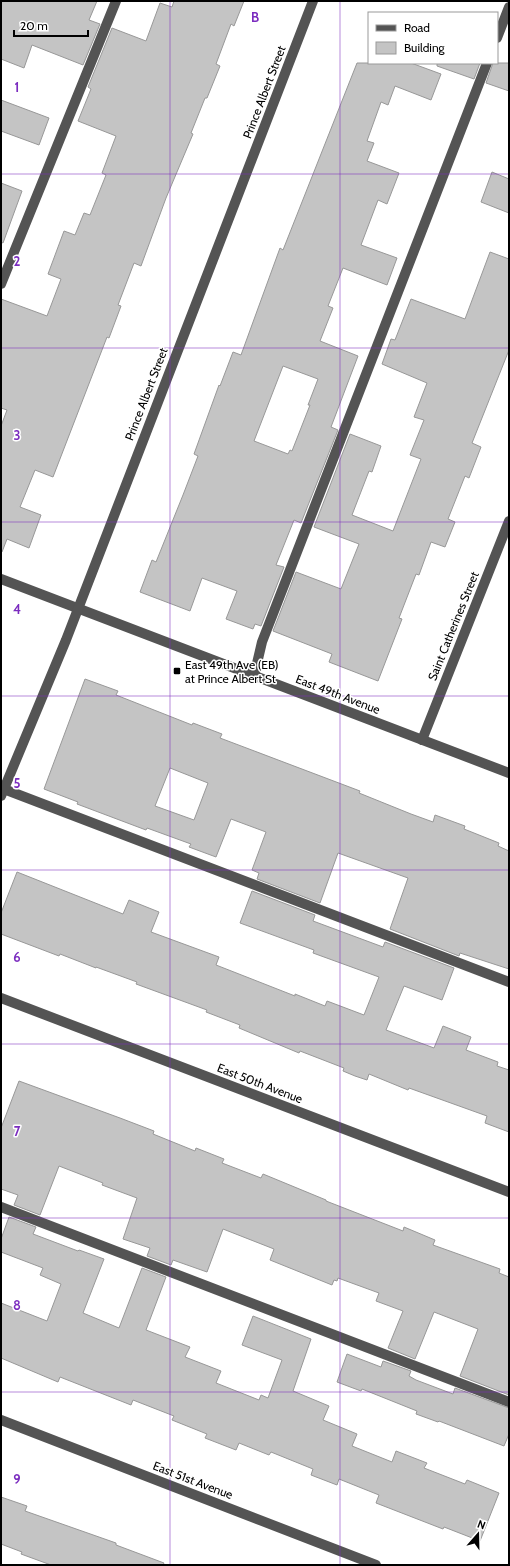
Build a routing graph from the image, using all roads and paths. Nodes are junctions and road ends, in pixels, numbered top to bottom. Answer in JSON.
{"nodes":[{"id":1,"x":116,"y":1,"type":"edge"},
{"id":2,"x":313,"y":1,"type":"edge"},
{"id":3,"x":509,"y":7,"type":"edge"},
{"id":4,"x":498,"y":35,"type":"edge"},
{"id":5,"x":487,"y":64,"type":"edge"},
{"id":6,"x":1,"y":284,"type":"edge"},
{"id":7,"x":509,"y":521,"type":"edge"},
{"id":8,"x":1,"y":579,"type":"edge"},
{"id":9,"x":78,"y":609,"type":"junction"},
{"id":10,"x":254,"y":676,"type":"junction"},
{"id":11,"x":422,"y":740,"type":"junction"},
{"id":12,"x":509,"y":773,"type":"edge"},
{"id":13,"x":2,"y":791,"type":"edge"},
{"id":14,"x":509,"y":982,"type":"edge"},
{"id":15,"x":1,"y":998,"type":"edge"},
{"id":16,"x":509,"y":1192,"type":"edge"},
{"id":17,"x":1,"y":1207,"type":"edge"},
{"id":18,"x":509,"y":1402,"type":"edge"},
{"id":19,"x":1,"y":1420,"type":"edge"},
{"id":20,"x":376,"y":1565,"type":"edge"}],
"edges":[{"from":1,"to":6,"type":"street"},
{"from":2,"to":9,"type":"street","name":"Prince Albert Street"},
{"from":3,"to":4,"type":"street"},
{"from":5,"to":10,"type":"street"},
{"from":7,"to":11,"type":"street","name":"Saint Catherines Street"},
{"from":8,"to":9,"type":"street","name":"East 49th Avenue"},
{"from":9,"to":10,"type":"street","name":"East 49th Avenue"},
{"from":9,"to":13,"type":"street","name":"Prince Albert Street"},
{"from":10,"to":11,"type":"street","name":"East 49th Avenue"},
{"from":11,"to":12,"type":"street","name":"East 49th Avenue"},
{"from":13,"to":14,"type":"street"},
{"from":15,"to":16,"type":"street","name":"East 50th Avenue"},
{"from":17,"to":18,"type":"street"},
{"from":19,"to":20,"type":"street","name":"East 51st Avenue"}]}
